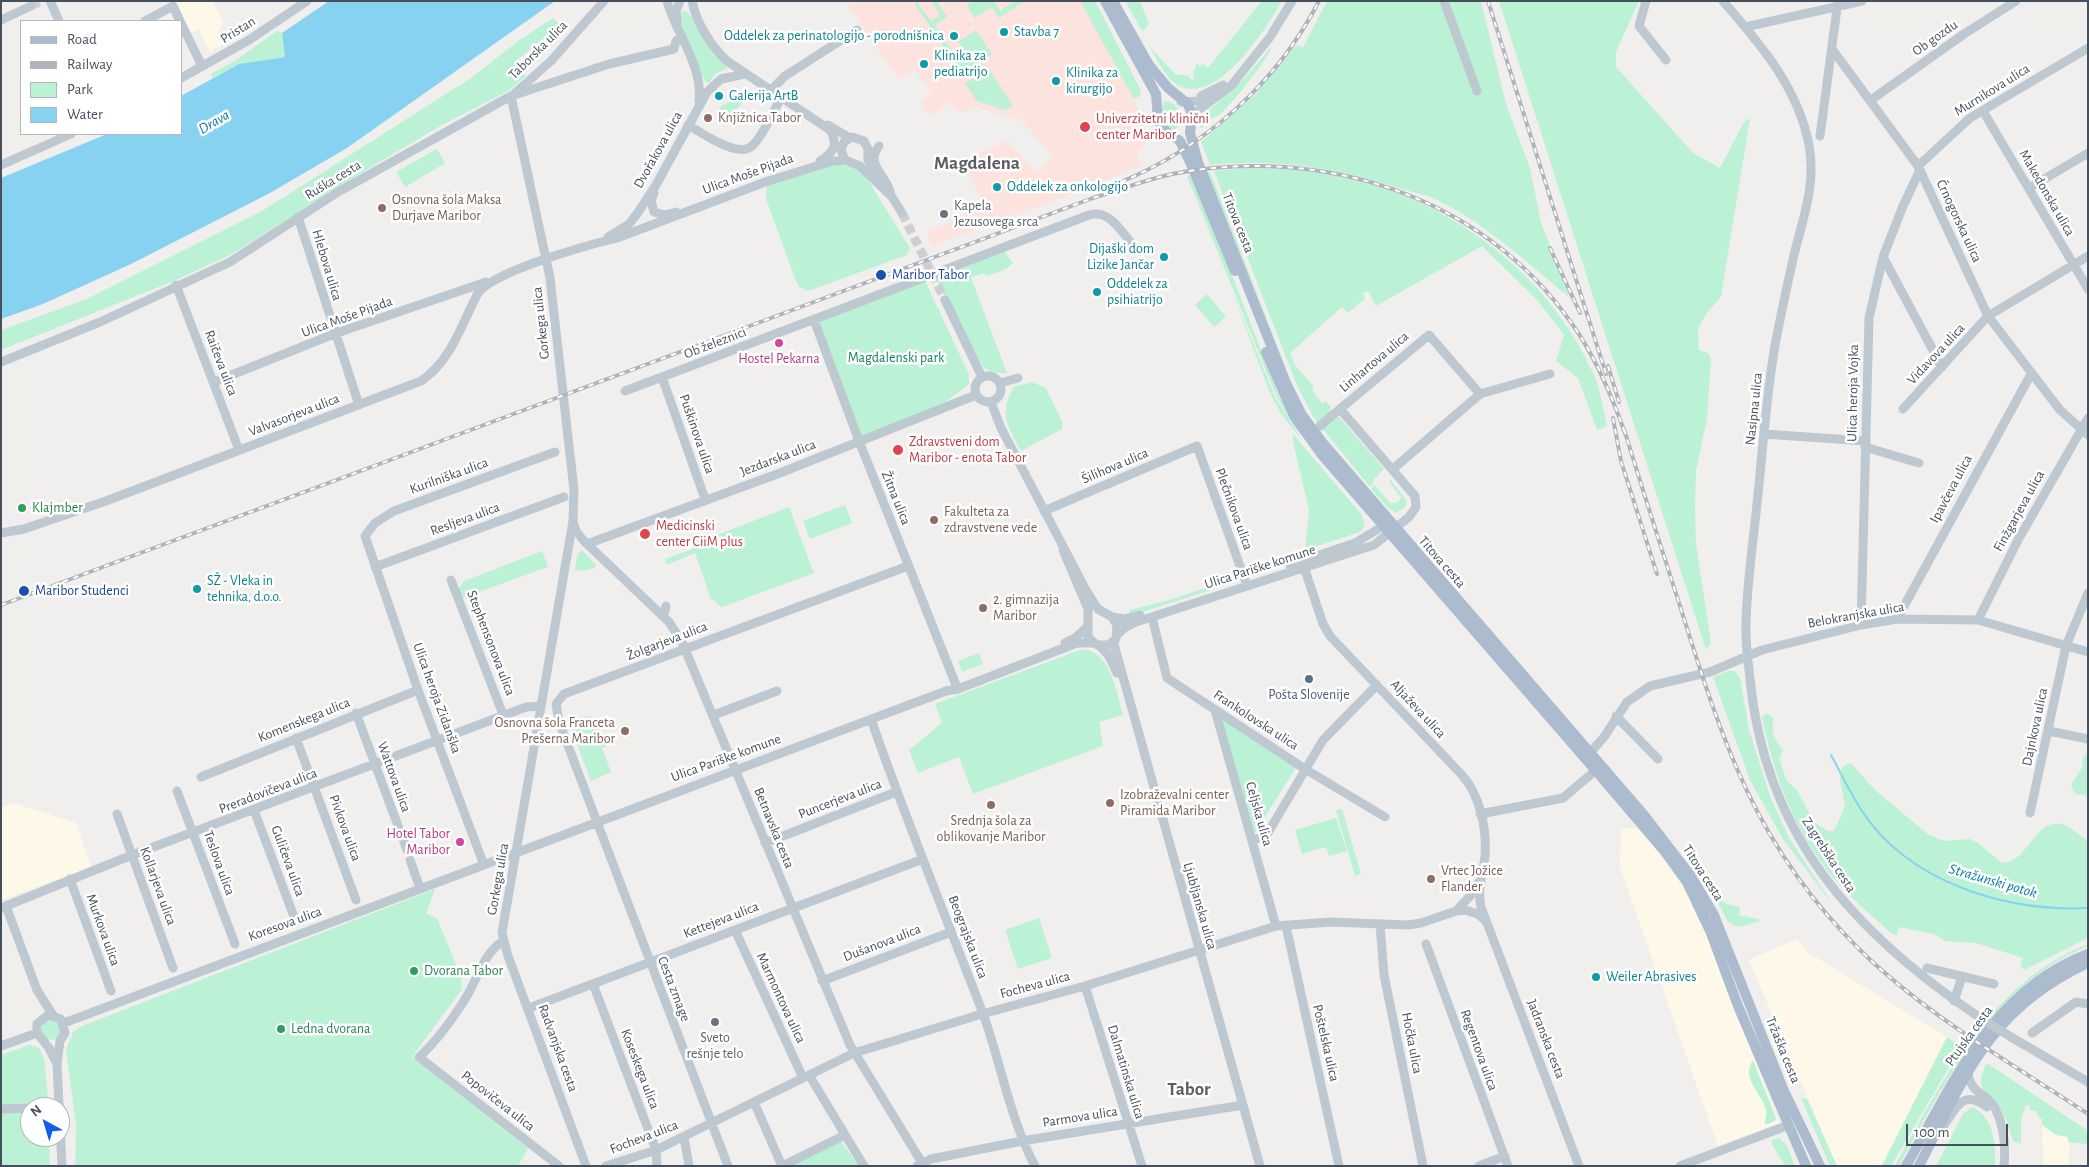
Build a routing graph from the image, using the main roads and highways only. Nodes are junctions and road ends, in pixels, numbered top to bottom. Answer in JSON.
{"nodes":[{"id":1,"x":1104,"y":1,"type":"edge"},
{"id":2,"x":1113,"y":1,"type":"edge"},
{"id":3,"x":1146,"y":66,"type":"junction"},
{"id":4,"x":1161,"y":97,"type":"junction"},
{"id":5,"x":1182,"y":100,"type":"junction"},
{"id":6,"x":1182,"y":131,"type":"junction"},
{"id":7,"x":1195,"y":166,"type":"junction"},
{"id":8,"x":1389,"y":527,"type":"junction"},
{"id":9,"x":1721,"y":945,"type":"junction"},
{"id":10,"x":2088,"y":954,"type":"edge"},
{"id":11,"x":2088,"y":963,"type":"edge"},
{"id":12,"x":1806,"y":1166,"type":"edge"},
{"id":13,"x":1820,"y":1166,"type":"edge"},
{"id":14,"x":1906,"y":1166,"type":"edge"},
{"id":15,"x":1919,"y":1166,"type":"edge"}],
"edges":[{"from":1,"to":3,"type":"main road"},
{"from":2,"to":3,"type":"main road"},
{"from":3,"to":4,"type":"main road"},
{"from":3,"to":4,"type":"main road"},
{"from":4,"to":5,"type":"main road"},
{"from":4,"to":6,"type":"main road"},
{"from":4,"to":7,"type":"main road"},
{"from":5,"to":6,"type":"main road"},
{"from":5,"to":6,"type":"main road"},
{"from":6,"to":7,"type":"main road"},
{"from":7,"to":8,"type":"main road","name":"Titova cesta"},
{"from":8,"to":9,"type":"main road","name":"Titova cesta"},
{"from":8,"to":9,"type":"main road","name":"Titova cesta"},
{"from":9,"to":12,"type":"main road","name":"Tržaška cesta"},
{"from":9,"to":13,"type":"main road","name":"Tržaška cesta"},
{"from":10,"to":14,"type":"main road","name":"Ptujska cesta"},
{"from":11,"to":15,"type":"main road","name":"Ptujska cesta"}]}
